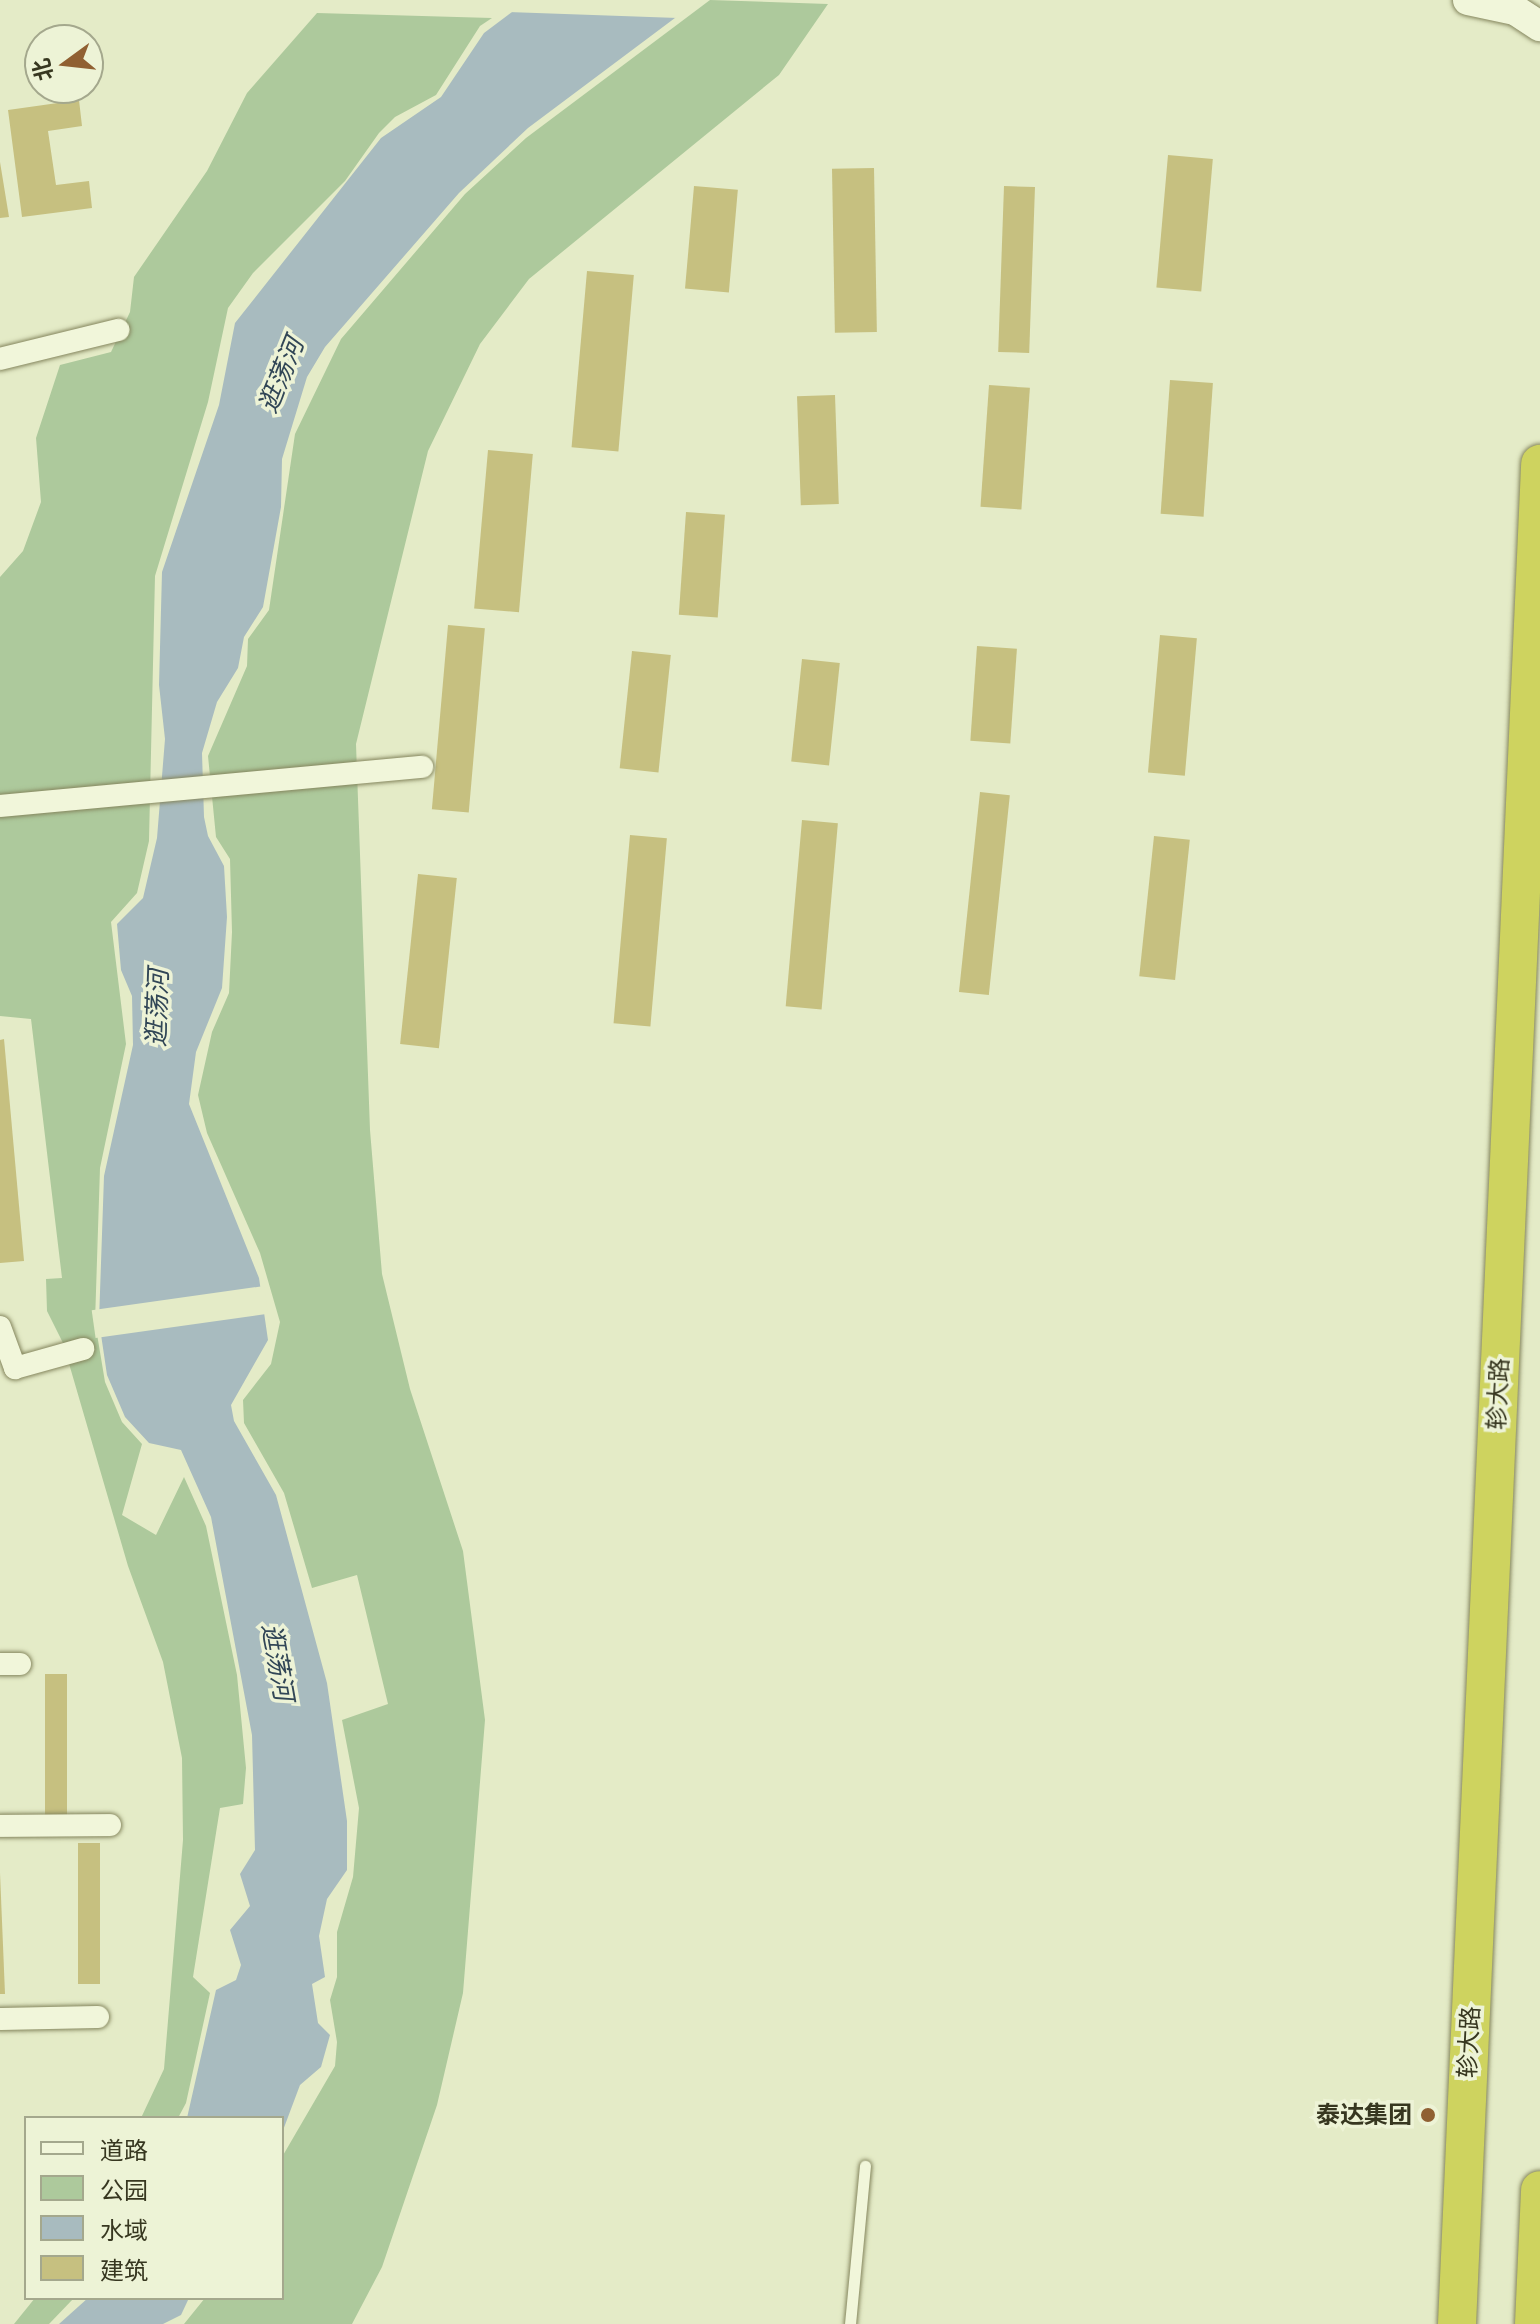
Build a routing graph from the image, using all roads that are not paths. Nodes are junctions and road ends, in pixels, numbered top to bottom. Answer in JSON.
{"nodes":[{"id":1,"x":1468,"y":0,"type":"edge"},
{"id":2,"x":1540,"y":26,"type":"edge"},
{"id":3,"x":118,"y":330,"type":"dead end"},
{"id":4,"x":0,"y":359,"type":"edge"},
{"id":5,"x":1540,"y":464,"type":"edge"},
{"id":6,"x":422,"y":767,"type":"dead end"},
{"id":7,"x":0,"y":806,"type":"edge"},
{"id":8,"x":0,"y":1327,"type":"edge"},
{"id":9,"x":83,"y":1349,"type":"dead end"},
{"id":10,"x":110,"y":1825,"type":"dead end"},
{"id":11,"x":0,"y":1826,"type":"edge"},
{"id":12,"x":98,"y":2017,"type":"dead end"},
{"id":13,"x":0,"y":2019,"type":"edge"},
{"id":14,"x":865,"y":2166,"type":"dead end"},
{"id":15,"x":1540,"y":2190,"type":"edge"},
{"id":16,"x":850,"y":2324,"type":"edge"},
{"id":17,"x":1457,"y":2324,"type":"edge"},
{"id":18,"x":1534,"y":2324,"type":"edge"}],
"edges":[{"from":1,"to":2,"type":"street"},
{"from":3,"to":4,"type":"street"},
{"from":5,"to":17,"type":"highway","name":"轸大路"},
{"from":6,"to":7,"type":"street"},
{"from":8,"to":9,"type":"street"},
{"from":10,"to":11,"type":"street"},
{"from":12,"to":13,"type":"street"},
{"from":14,"to":16,"type":"lane"},
{"from":15,"to":18,"type":"highway"}]}
